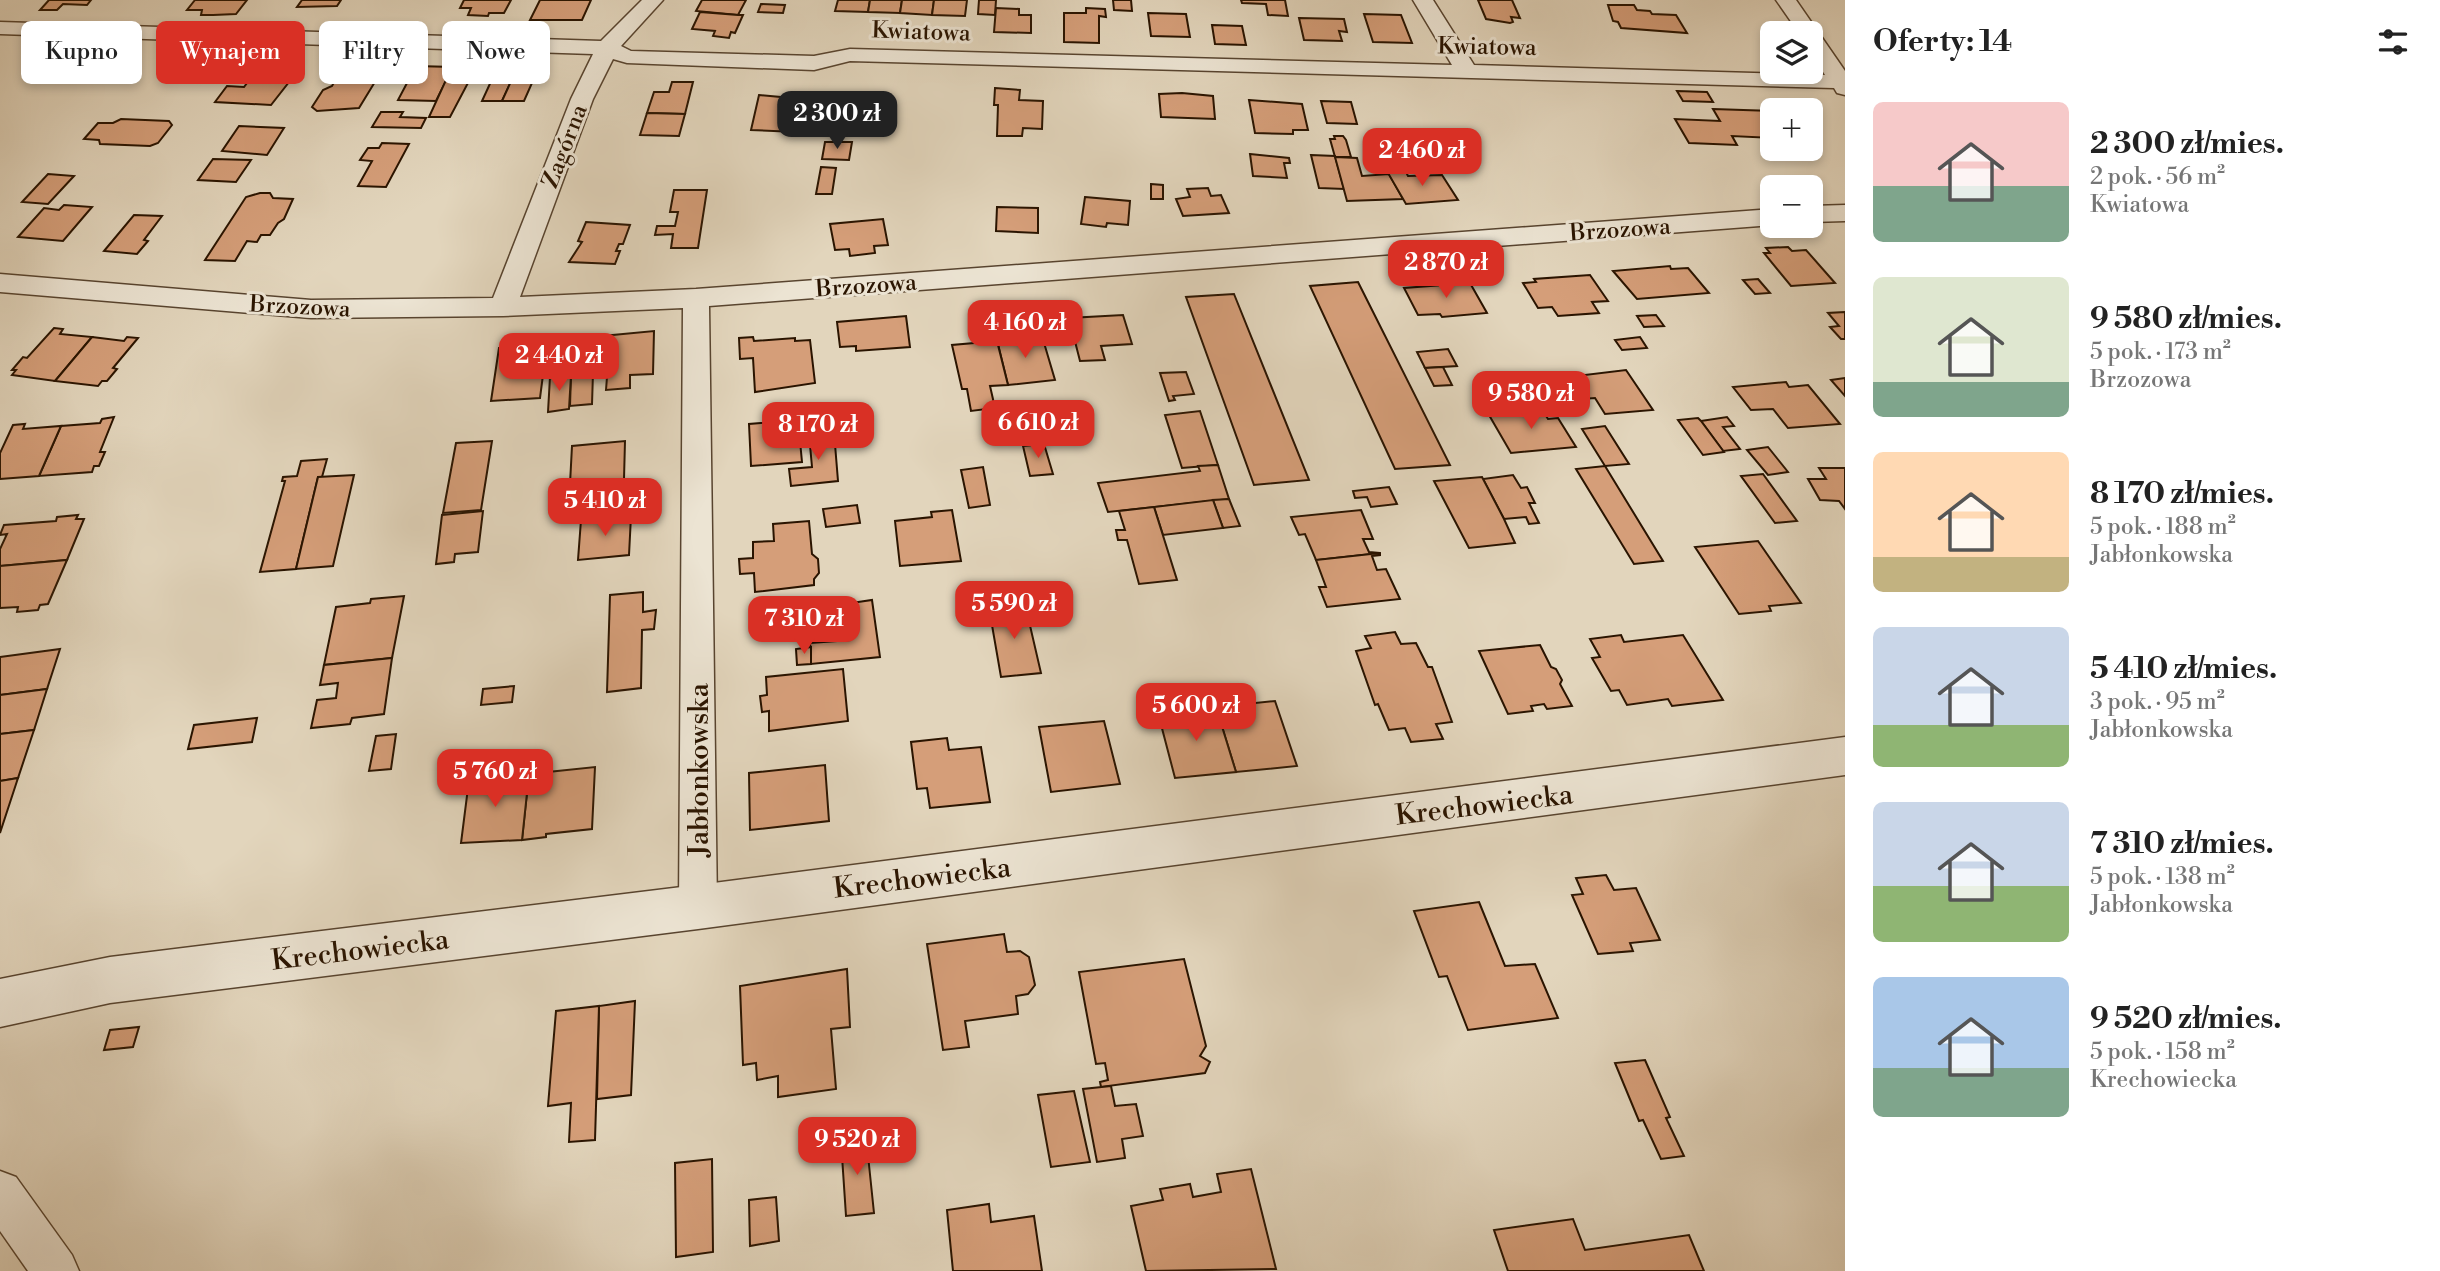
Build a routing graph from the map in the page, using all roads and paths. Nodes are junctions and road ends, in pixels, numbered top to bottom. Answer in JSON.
{"nodes":[{"id":1,"x":653,"y":0,"type":"edge"},
{"id":2,"x":1423,"y":0,"type":"edge"},
{"id":3,"x":1786,"y":0,"type":"edge"},
{"id":4,"x":1800,"y":21,"type":"edge"},
{"id":5,"x":0,"y":28,"type":"edge"},
{"id":6,"x":607,"y":48,"type":"junction"},
{"id":7,"x":1823,"y":54,"type":"edge"},
{"id":8,"x":1467,"y":71,"type":"junction"},
{"id":9,"x":1844,"y":85,"type":"edge"},
{"id":10,"x":1845,"y":213,"type":"edge"},
{"id":11,"x":1823,"y":214,"type":"edge"},
{"id":12,"x":1760,"y":218,"type":"edge"},
{"id":13,"x":0,"y":284,"type":"edge"},
{"id":14,"x":696,"y":298,"type":"junction"},
{"id":15,"x":503,"y":307,"type":"junction"},
{"id":16,"x":1845,"y":756,"type":"edge"},
{"id":17,"x":698,"y":906,"type":"junction"},
{"id":18,"x":0,"y":1003,"type":"edge"},
{"id":19,"x":0,"y":1194,"type":"edge"},
{"id":20,"x":56,"y":1271,"type":"edge"}],
"edges":[{"from":1,"to":6,"type":"street","name":"Zagórna"},
{"from":2,"to":8,"type":"street"},
{"from":3,"to":4,"type":"street"},
{"from":5,"to":6,"type":"street","name":"Kwiatowa"},
{"from":6,"to":8,"type":"street","name":"Kwiatowa"},
{"from":6,"to":15,"type":"street","name":"Zagórna"},
{"from":7,"to":9,"type":"street"},
{"from":8,"to":9,"type":"street","name":"Kwiatowa"},
{"from":10,"to":11,"type":"street"},
{"from":12,"to":14,"type":"street","name":"Brzozowa"},
{"from":13,"to":15,"type":"street","name":"Brzozowa"},
{"from":14,"to":15,"type":"street","name":"Brzozowa"},
{"from":14,"to":17,"type":"street","name":"Jabłonkowska"},
{"from":16,"to":17,"type":"street","name":"Krechowiecka"},
{"from":17,"to":18,"type":"street","name":"Krechowiecka"},
{"from":19,"to":20,"type":"street"}]}
